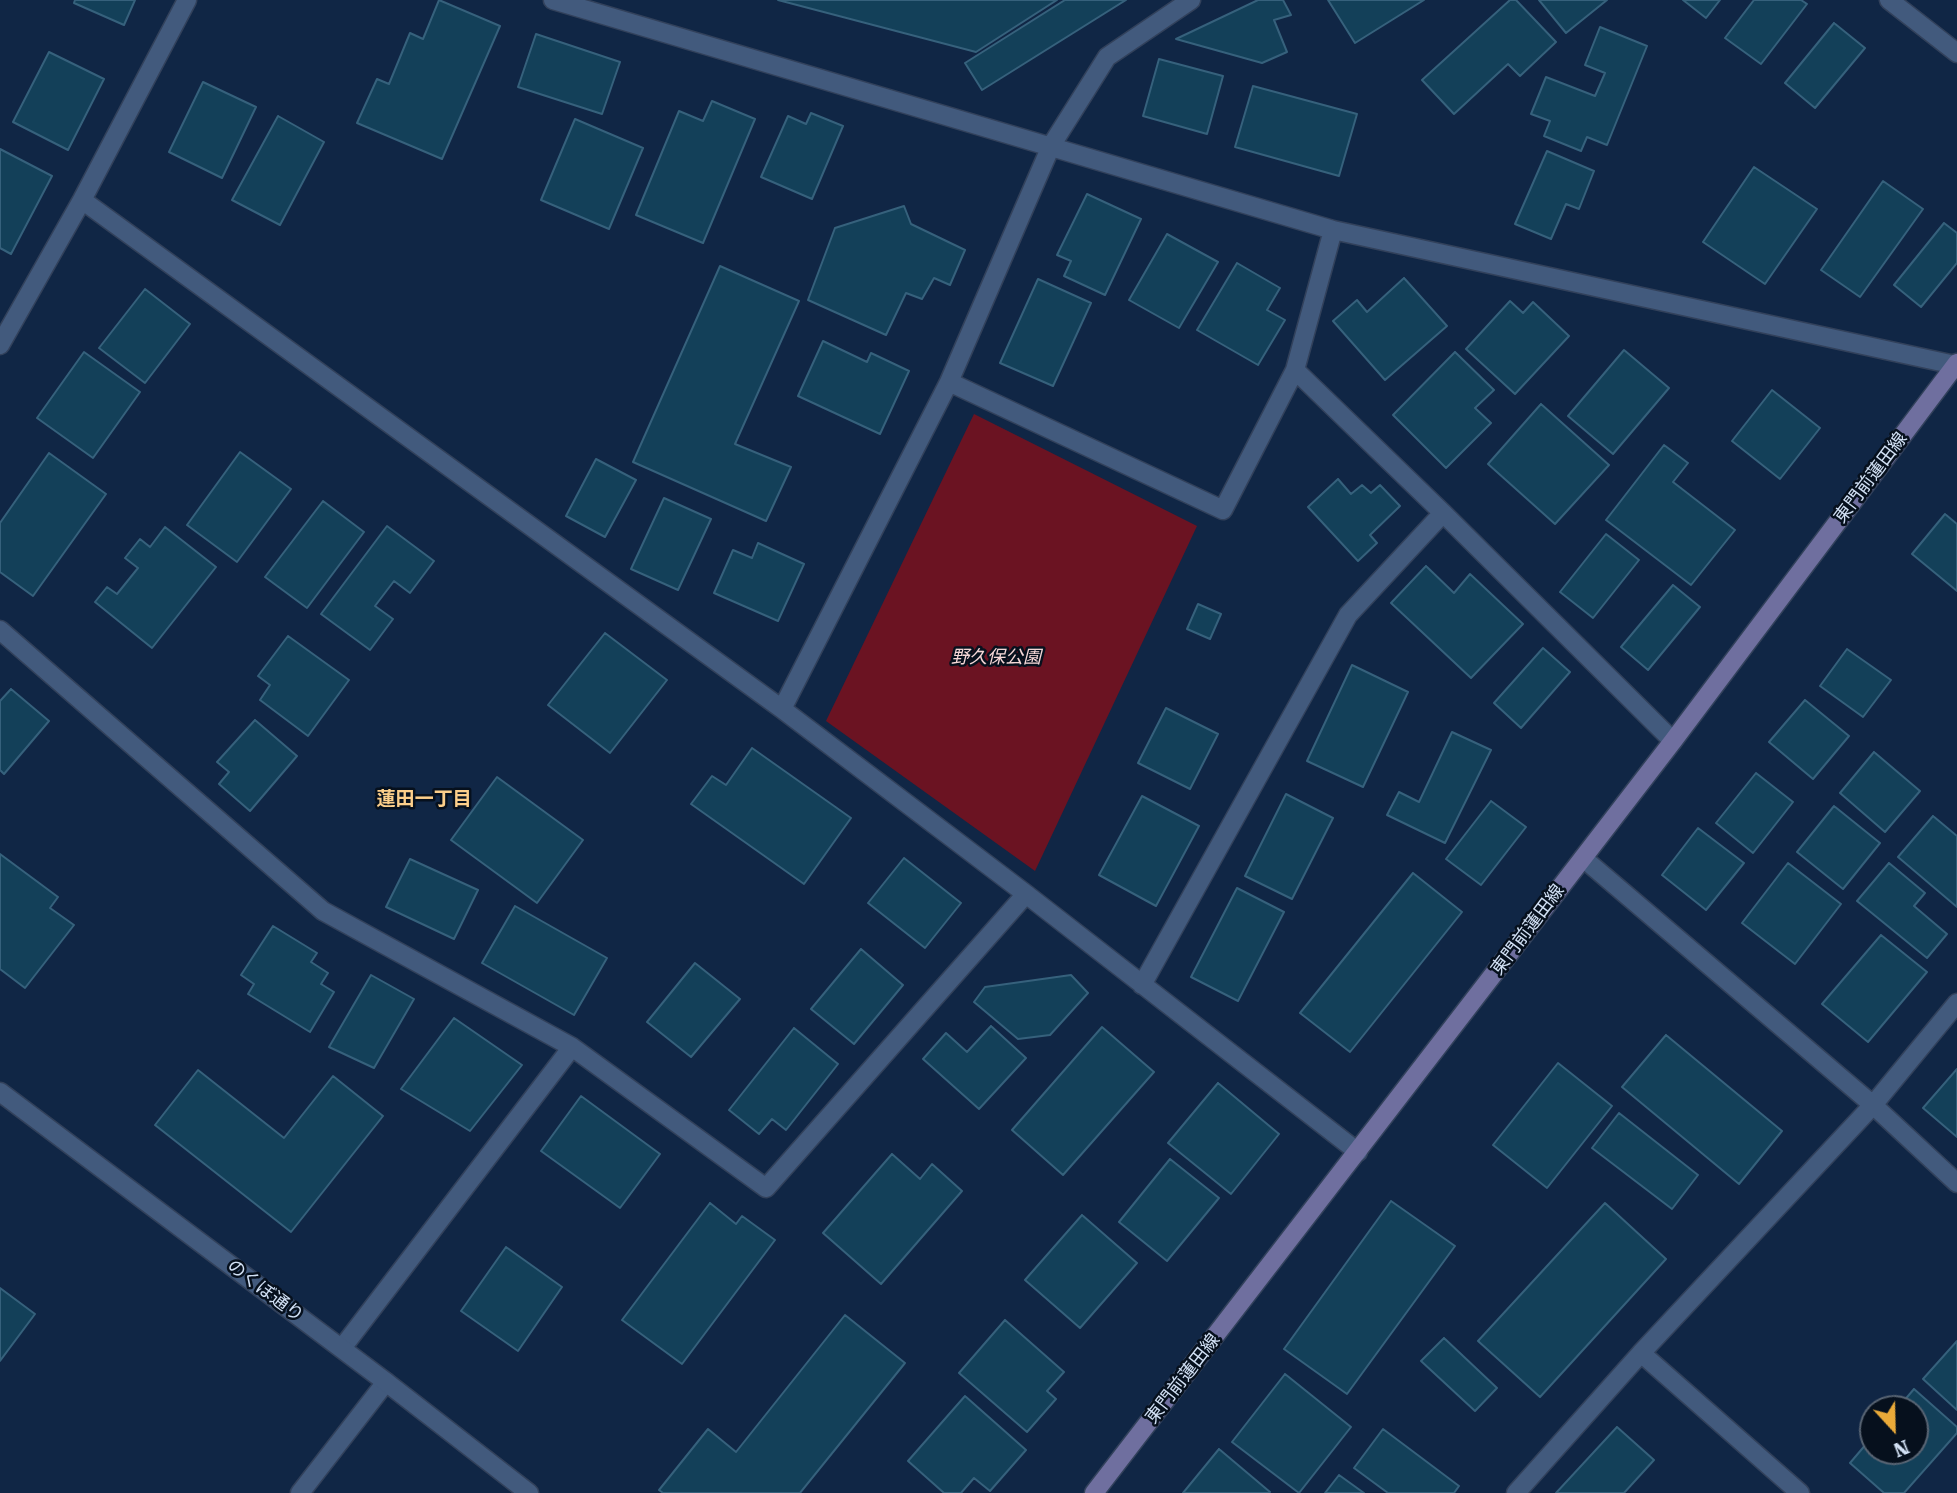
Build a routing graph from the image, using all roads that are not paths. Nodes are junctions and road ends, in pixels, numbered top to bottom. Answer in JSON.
{"nodes":[{"id":1,"x":187,"y":0,"type":"edge"},
{"id":2,"x":554,"y":0,"type":"edge"},
{"id":3,"x":1191,"y":0,"type":"edge"},
{"id":4,"x":1889,"y":0,"type":"edge"},
{"id":5,"x":1957,"y":53,"type":"edge"},
{"id":6,"x":1051,"y":146,"type":"junction"},
{"id":7,"x":82,"y":200,"type":"junction"},
{"id":8,"x":1333,"y":230,"type":"junction"},
{"id":9,"x":0,"y":345,"type":"edge"},
{"id":10,"x":1956,"y":364,"type":"edge"},
{"id":11,"x":1295,"y":370,"type":"junction"},
{"id":12,"x":949,"y":382,"type":"junction"},
{"id":13,"x":1443,"y":513,"type":"junction"},
{"id":14,"x":0,"y":630,"type":"edge"},
{"id":15,"x":782,"y":709,"type":"junction"},
{"id":16,"x":1673,"y":741,"type":"junction"},
{"id":17,"x":1583,"y":859,"type":"junction"},
{"id":18,"x":1026,"y":894,"type":"junction"},
{"id":19,"x":1142,"y":985,"type":"junction"},
{"id":20,"x":1957,"y":1003,"type":"edge"},
{"id":21,"x":572,"y":1047,"type":"junction"},
{"id":22,"x":0,"y":1091,"type":"edge"},
{"id":23,"x":1872,"y":1105,"type":"junction"},
{"id":24,"x":1359,"y":1153,"type":"junction"},
{"id":25,"x":1957,"y":1184,"type":"edge"},
{"id":26,"x":342,"y":1348,"type":"junction"},
{"id":27,"x":1641,"y":1353,"type":"junction"},
{"id":28,"x":386,"y":1382,"type":"junction"},
{"id":29,"x":300,"y":1493,"type":"edge"},
{"id":30,"x":529,"y":1493,"type":"edge"},
{"id":31,"x":1094,"y":1493,"type":"edge"},
{"id":32,"x":1516,"y":1493,"type":"edge"},
{"id":33,"x":1800,"y":1493,"type":"edge"}],
"edges":[{"from":1,"to":7,"type":"street"},
{"from":2,"to":6,"type":"street"},
{"from":3,"to":6,"type":"street"},
{"from":4,"to":5,"type":"street"},
{"from":6,"to":8,"type":"street"},
{"from":6,"to":12,"type":"street"},
{"from":7,"to":9,"type":"street"},
{"from":7,"to":15,"type":"street"},
{"from":8,"to":10,"type":"street"},
{"from":8,"to":11,"type":"street"},
{"from":10,"to":16,"type":"main road","name":"東門前蓮田線"},
{"from":11,"to":12,"type":"street"},
{"from":11,"to":13,"type":"street"},
{"from":12,"to":15,"type":"street"},
{"from":13,"to":16,"type":"street"},
{"from":13,"to":19,"type":"street"},
{"from":14,"to":21,"type":"street"},
{"from":15,"to":18,"type":"street"},
{"from":16,"to":17,"type":"main road","name":"東門前蓮田線"},
{"from":17,"to":23,"type":"street"},
{"from":17,"to":24,"type":"main road","name":"東門前蓮田線"},
{"from":18,"to":19,"type":"street"},
{"from":18,"to":21,"type":"street"},
{"from":19,"to":24,"type":"street"},
{"from":20,"to":23,"type":"street"},
{"from":21,"to":26,"type":"street"},
{"from":22,"to":26,"type":"street","name":"のくぼ通り"},
{"from":23,"to":25,"type":"street"},
{"from":23,"to":27,"type":"street"},
{"from":24,"to":31,"type":"main road","name":"東門前蓮田線"},
{"from":26,"to":28,"type":"street","name":"のくぼ通り"},
{"from":27,"to":32,"type":"street"},
{"from":27,"to":33,"type":"street"},
{"from":28,"to":29,"type":"street"},
{"from":28,"to":30,"type":"street","name":"のくぼ通り"}]}
